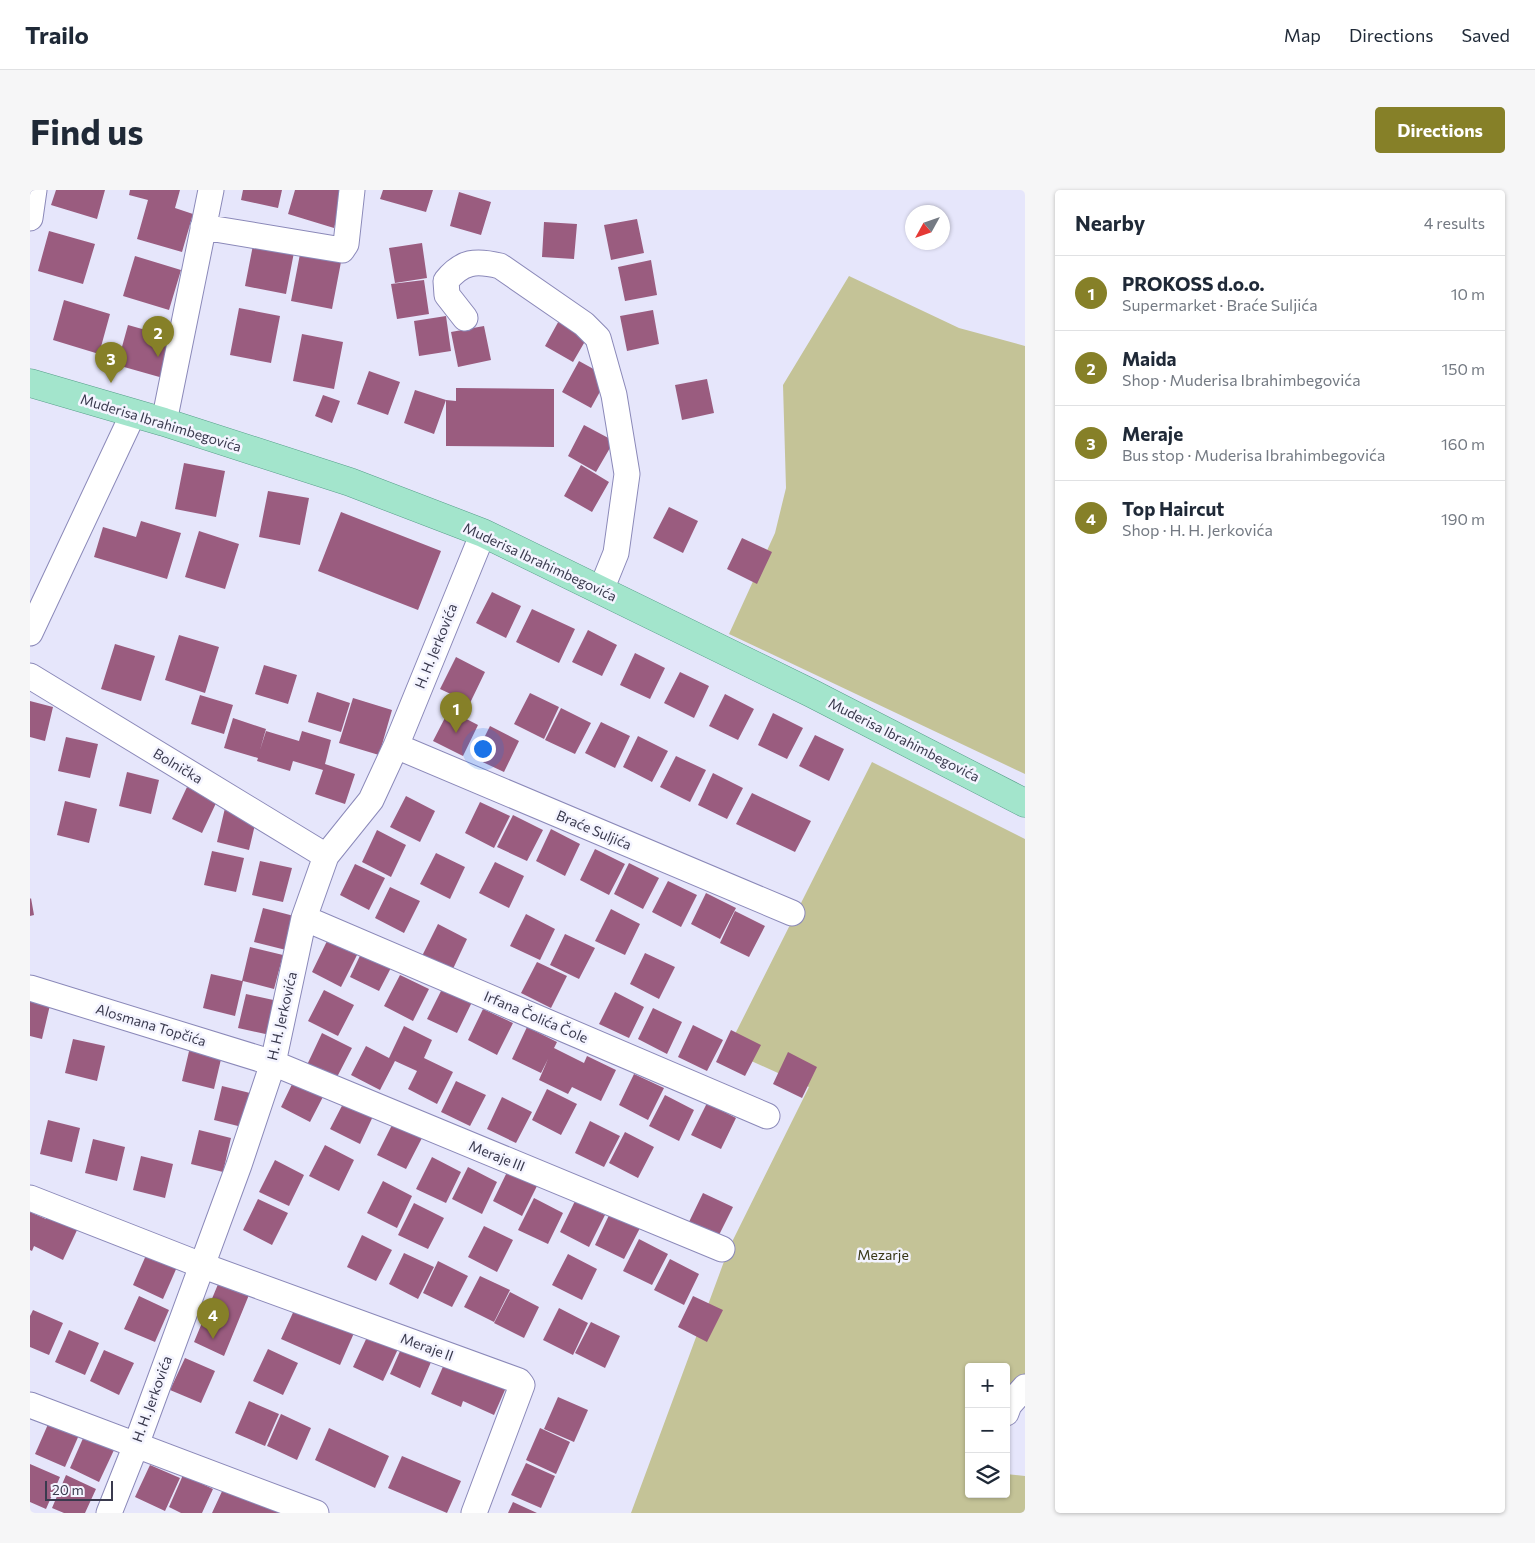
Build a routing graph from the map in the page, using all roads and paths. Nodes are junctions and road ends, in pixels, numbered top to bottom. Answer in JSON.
{"nodes":[{"id":1,"x":34,"y":190,"type":"edge"},
{"id":2,"x":211,"y":190,"type":"edge"},
{"id":3,"x":352,"y":190,"type":"edge"},
{"id":4,"x":30,"y":218,"type":"edge"},
{"id":5,"x":203,"y":227,"type":"junction"},
{"id":6,"x":464,"y":318,"type":"dead end"},
{"id":7,"x":30,"y":383,"type":"edge"},
{"id":8,"x":133,"y":414,"type":"junction"},
{"id":9,"x":164,"y":422,"type":"junction"},
{"id":10,"x":483,"y":533,"type":"junction"},
{"id":11,"x":601,"y":590,"type":"junction"},
{"id":12,"x":30,"y":633,"type":"edge"},
{"id":13,"x":30,"y":676,"type":"edge"},
{"id":14,"x":396,"y":746,"type":"junction"},
{"id":15,"x":1025,"y":803,"type":"edge"},
{"id":16,"x":326,"y":856,"type":"junction"},
{"id":17,"x":792,"y":913,"type":"dead end"},
{"id":18,"x":304,"y":918,"type":"junction"},
{"id":19,"x":30,"y":988,"type":"edge"},
{"id":20,"x":272,"y":1063,"type":"junction"},
{"id":21,"x":767,"y":1116,"type":"dead end"},
{"id":22,"x":30,"y":1198,"type":"edge"},
{"id":23,"x":722,"y":1249,"type":"dead end"},
{"id":24,"x":201,"y":1265,"type":"junction"},
{"id":25,"x":1025,"y":1387,"type":"edge"},
{"id":26,"x":30,"y":1405,"type":"edge"},
{"id":27,"x":1008,"y":1408,"type":"edge"},
{"id":28,"x":136,"y":1445,"type":"junction"},
{"id":29,"x":108,"y":1513,"type":"edge"},
{"id":30,"x":316,"y":1513,"type":"edge"},
{"id":31,"x":474,"y":1513,"type":"edge"}],
"edges":[{"from":1,"to":4,"type":"street"},
{"from":2,"to":5,"type":"street"},
{"from":3,"to":5,"type":"street"},
{"from":5,"to":9,"type":"street"},
{"from":6,"to":11,"type":"street"},
{"from":7,"to":8,"type":"main road","name":"Muderisa Ibrahimbegovića"},
{"from":8,"to":9,"type":"main road","name":"Muderisa Ibrahimbegovića"},
{"from":8,"to":12,"type":"street"},
{"from":9,"to":10,"type":"main road","name":"Muderisa Ibrahimbegovića"},
{"from":10,"to":11,"type":"main road","name":"Muderisa Ibrahimbegovića"},
{"from":10,"to":14,"type":"street","name":"H. H. Jerkovića"},
{"from":11,"to":15,"type":"main road","name":"Muderisa Ibrahimbegovića"},
{"from":13,"to":16,"type":"street","name":"Bolnička"},
{"from":14,"to":16,"type":"street","name":"H. H. Jerkovića"},
{"from":14,"to":17,"type":"street","name":"Braće Suljića"},
{"from":16,"to":18,"type":"street","name":"H. H. Jerkovića"},
{"from":18,"to":20,"type":"street","name":"H. H. Jerkovića"},
{"from":18,"to":21,"type":"street","name":"Irfana Čolića Čole"},
{"from":19,"to":20,"type":"street","name":"Alosmana Topčića"},
{"from":20,"to":23,"type":"street","name":"Meraje III"},
{"from":20,"to":24,"type":"street","name":"H. H. Jerkovića"},
{"from":22,"to":24,"type":"street"},
{"from":24,"to":28,"type":"street","name":"H. H. Jerkovića"},
{"from":24,"to":31,"type":"street","name":"Meraje II"},
{"from":25,"to":27,"type":"street"},
{"from":26,"to":28,"type":"street"},
{"from":28,"to":29,"type":"street","name":"H. H. Jerkovića"},
{"from":28,"to":30,"type":"street"}]}
